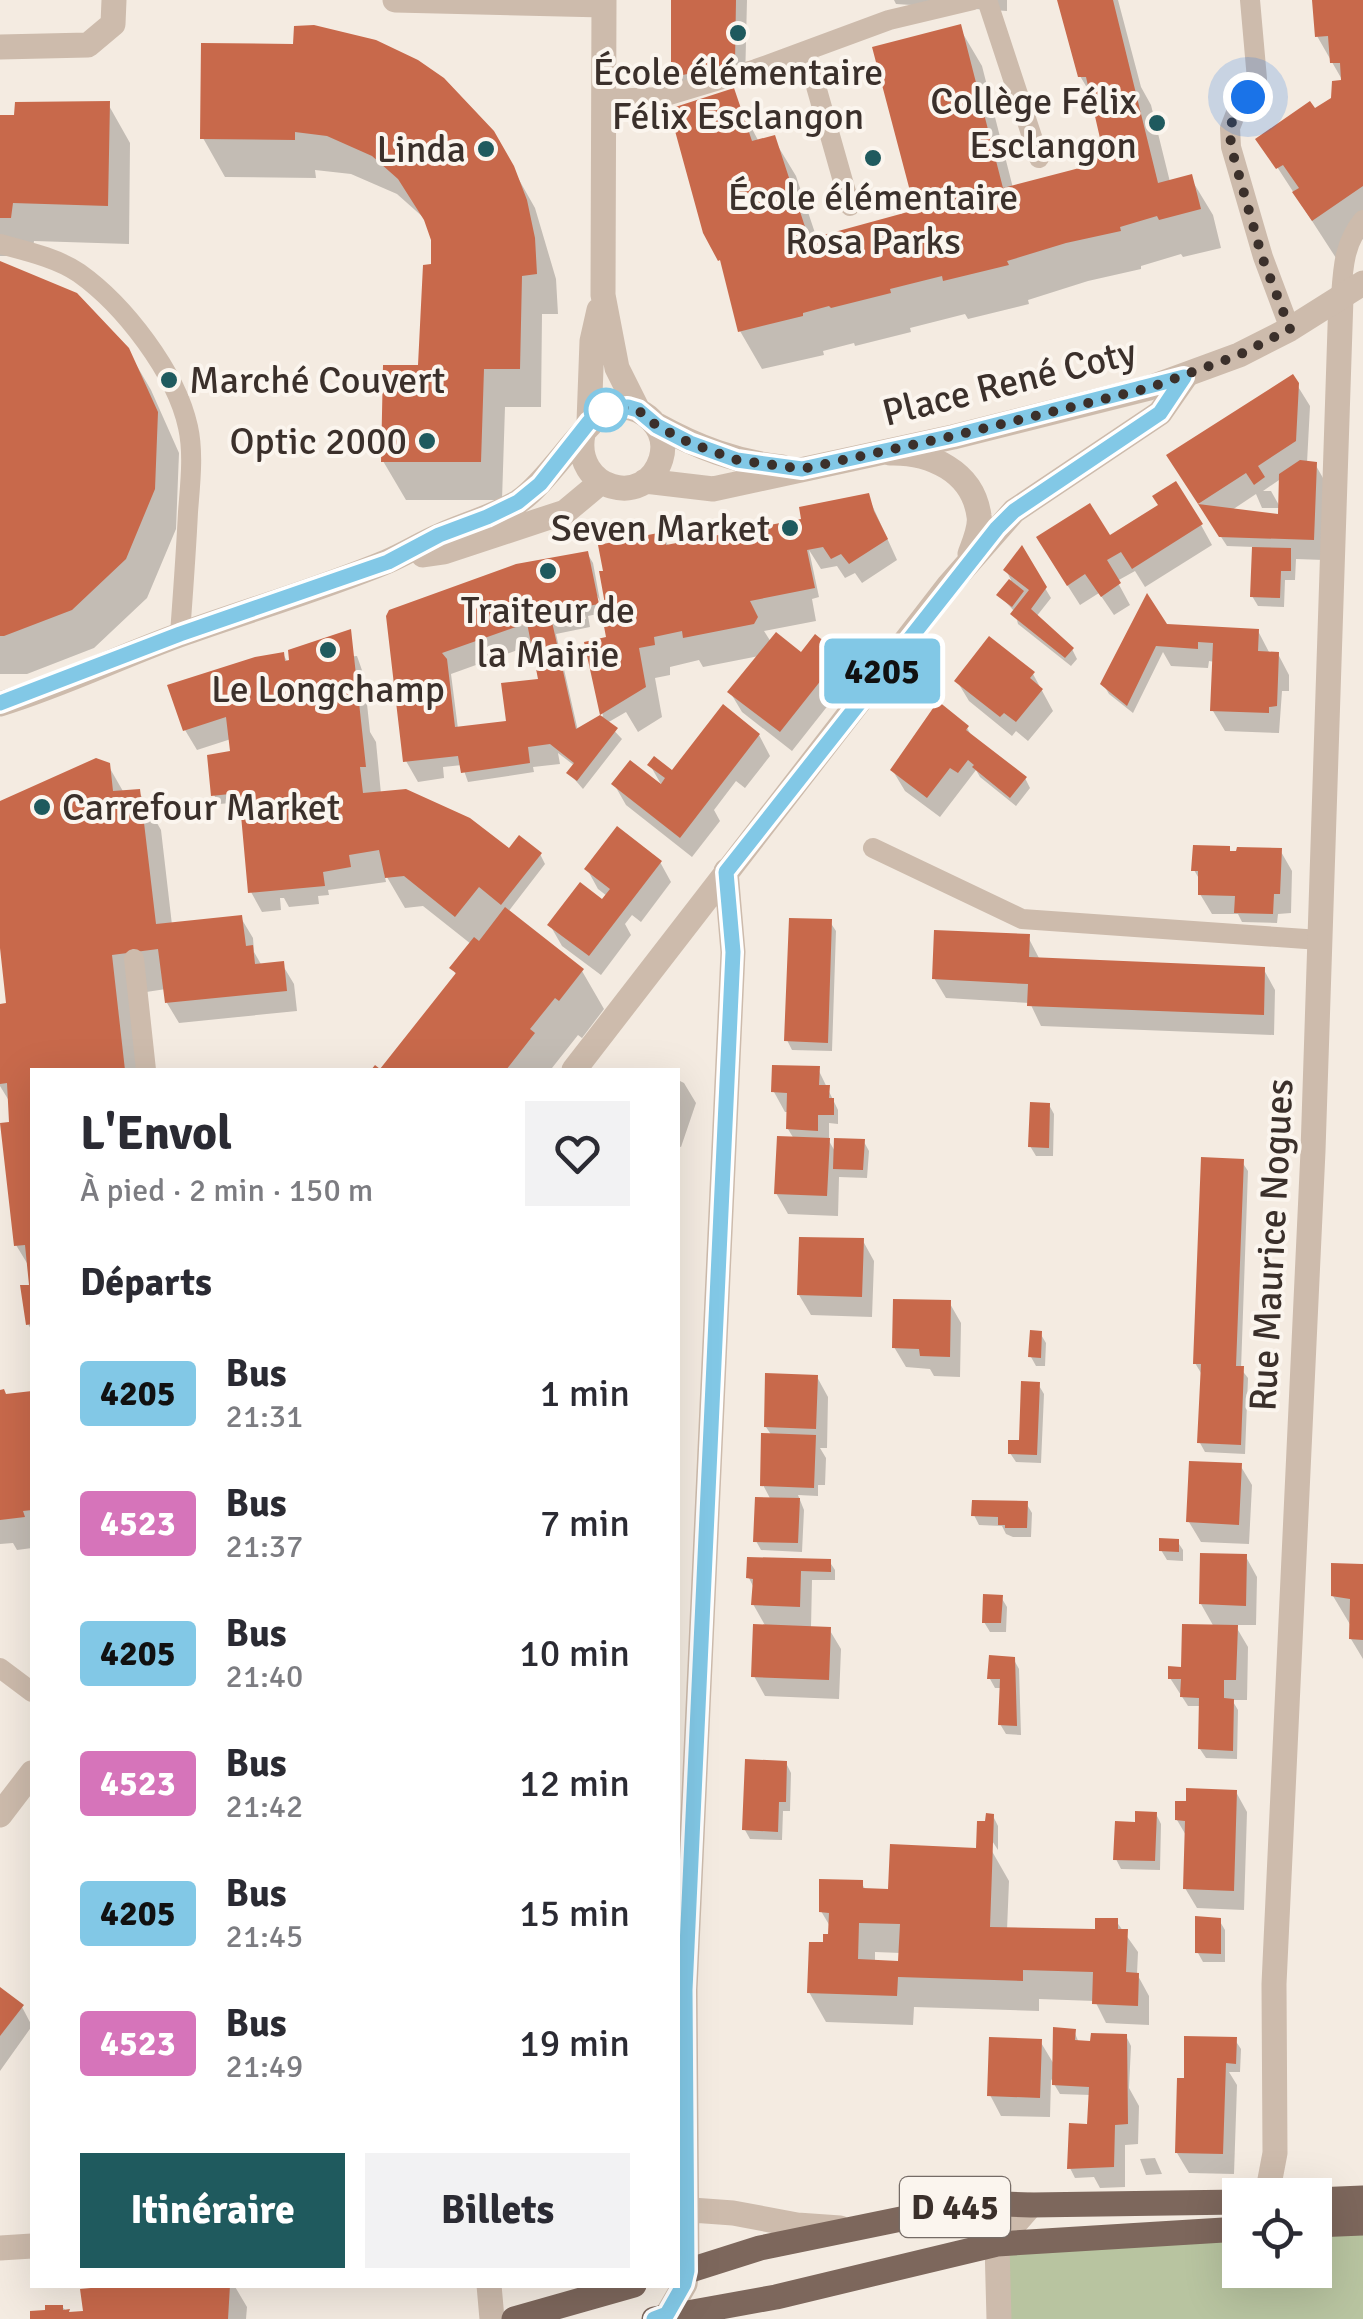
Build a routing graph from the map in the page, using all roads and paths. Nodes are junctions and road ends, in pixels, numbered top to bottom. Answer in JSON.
{"nodes":[{"id":1,"x":114,"y":0,"type":"edge"},
{"id":2,"x":395,"y":0,"type":"edge"},
{"id":3,"x":973,"y":0,"type":"edge"},
{"id":4,"x":987,"y":0,"type":"edge"},
{"id":5,"x":1250,"y":0,"type":"edge"},
{"id":6,"x":604,"y":3,"type":"edge"},
{"id":7,"x":0,"y":47,"type":"edge"},
{"id":8,"x":806,"y":51,"type":"junction"},
{"id":9,"x":603,"y":99,"type":"junction"},
{"id":10,"x":1039,"y":158,"type":"dead end"},
{"id":11,"x":850,"y":206,"type":"dead end"},
{"id":12,"x":1363,"y":220,"type":"edge"},
{"id":13,"x":0,"y":244,"type":"edge"},
{"id":14,"x":1352,"y":290,"type":"edge"},
{"id":15,"x":603,"y":295,"type":"junction"},
{"id":16,"x":1290,"y":329,"type":"junction"},
{"id":17,"x":1184,"y":377,"type":"junction"},
{"id":18,"x":648,"y":418,"type":"junction"},
{"id":19,"x":586,"y":428,"type":"junction"},
{"id":20,"x":877,"y":453,"type":"junction"},
{"id":21,"x":802,"y":469,"type":"junction"},
{"id":22,"x":645,"y":481,"type":"junction"},
{"id":23,"x":601,"y":482,"type":"junction"},
{"id":24,"x":388,"y":562,"type":"junction"},
{"id":25,"x":966,"y":563,"type":"junction"},
{"id":26,"x":180,"y":634,"type":"junction"},
{"id":27,"x":0,"y":704,"type":"edge"},
{"id":28,"x":874,"y":848,"type":"dead end"},
{"id":29,"x":726,"y":872,"type":"junction"},
{"id":30,"x":1320,"y":940,"type":"junction"},
{"id":31,"x":134,"y":959,"type":"dead end"},
{"id":32,"x":146,"y":1068,"type":"edge"},
{"id":33,"x":576,"y":1068,"type":"edge"},
{"id":34,"x":0,"y":1668,"type":"edge"},
{"id":35,"x":30,"y":1690,"type":"edge"},
{"id":36,"x":30,"y":1775,"type":"edge"},
{"id":37,"x":0,"y":1815,"type":"edge"},
{"id":38,"x":1270,"y":2178,"type":"edge"},
{"id":39,"x":1363,"y":2198,"type":"edge"},
{"id":40,"x":1332,"y":2199,"type":"edge"},
{"id":41,"x":1222,"y":2202,"type":"edge"},
{"id":42,"x":1032,"y":2205,"type":"junction"},
{"id":43,"x":682,"y":2209,"type":"edge"},
{"id":44,"x":1363,"y":2223,"type":"edge"},
{"id":45,"x":1332,"y":2224,"type":"edge"},
{"id":46,"x":850,"y":2228,"type":"junction"},
{"id":47,"x":1222,"y":2230,"type":"edge"},
{"id":48,"x":997,"y":2244,"type":"junction"},
{"id":49,"x":30,"y":2246,"type":"edge"},
{"id":50,"x":0,"y":2248,"type":"edge"},
{"id":51,"x":682,"y":2272,"type":"edge"},
{"id":52,"x":489,"y":2288,"type":"edge"},
{"id":53,"x":623,"y":2288,"type":"edge"},
{"id":54,"x":661,"y":2317,"type":"edge"},
{"id":55,"x":492,"y":2319,"type":"edge"},
{"id":56,"x":514,"y":2319,"type":"edge"},
{"id":57,"x":999,"y":2319,"type":"edge"}],
"edges":[{"from":1,"to":7,"type":"street"},
{"from":2,"to":6,"type":"street"},
{"from":3,"to":8,"type":"lane"},
{"from":4,"to":10,"type":"lane"},
{"from":5,"to":16,"type":"lane"},
{"from":6,"to":9,"type":"street"},
{"from":8,"to":9,"type":"lane"},
{"from":8,"to":11,"type":"lane"},
{"from":9,"to":15,"type":"street"},
{"from":12,"to":14,"type":"lane"},
{"from":13,"to":26,"type":"lane"},
{"from":14,"to":16,"type":"street"},
{"from":14,"to":30,"type":"street","name":"Rue Maurice Nogues"},
{"from":15,"to":18,"type":"street"},
{"from":15,"to":19,"type":"street"},
{"from":16,"to":17,"type":"street"},
{"from":17,"to":20,"type":"street","name":"Place René Coty"},
{"from":17,"to":25,"type":"street","name":"Place René Coty"},
{"from":18,"to":19,"type":"street"},
{"from":18,"to":21,"type":"street"},
{"from":18,"to":22,"type":"street"},
{"from":19,"to":23,"type":"street"},
{"from":19,"to":24,"type":"street"},
{"from":20,"to":21,"type":"street","name":"Place René Coty"},
{"from":20,"to":25,"type":"street"},
{"from":21,"to":22,"type":"street","name":"Place René Coty"},
{"from":22,"to":23,"type":"street"},
{"from":23,"to":24,"type":"street"},
{"from":24,"to":26,"type":"street"},
{"from":25,"to":29,"type":"street","name":"Place René Coty"},
{"from":26,"to":27,"type":"street"},
{"from":28,"to":30,"type":"lane"},
{"from":29,"to":33,"type":"street","name":"Place René Coty"},
{"from":29,"to":43,"type":"street"},
{"from":30,"to":38,"type":"street","name":"Rue Maurice Nogues"},
{"from":31,"to":32,"type":"lane"},
{"from":34,"to":35,"type":"lane"},
{"from":36,"to":37,"type":"street"},
{"from":39,"to":40,"type":"main road"},
{"from":41,"to":42,"type":"main road","number":"D 445"},
{"from":42,"to":46,"type":"main road","number":"D 445"},
{"from":42,"to":48,"type":"street"},
{"from":43,"to":46,"type":"street"},
{"from":43,"to":51,"type":"street"},
{"from":44,"to":45,"type":"main road"},
{"from":46,"to":51,"type":"main road","number":"D 445"},
{"from":47,"to":48,"type":"main road","number":"D 445"},
{"from":48,"to":54,"type":"main road","number":"D 445"},
{"from":48,"to":57,"type":"street"},
{"from":49,"to":50,"type":"street"},
{"from":51,"to":54,"type":"street"},
{"from":52,"to":55,"type":"street"},
{"from":53,"to":56,"type":"main road"}]}
